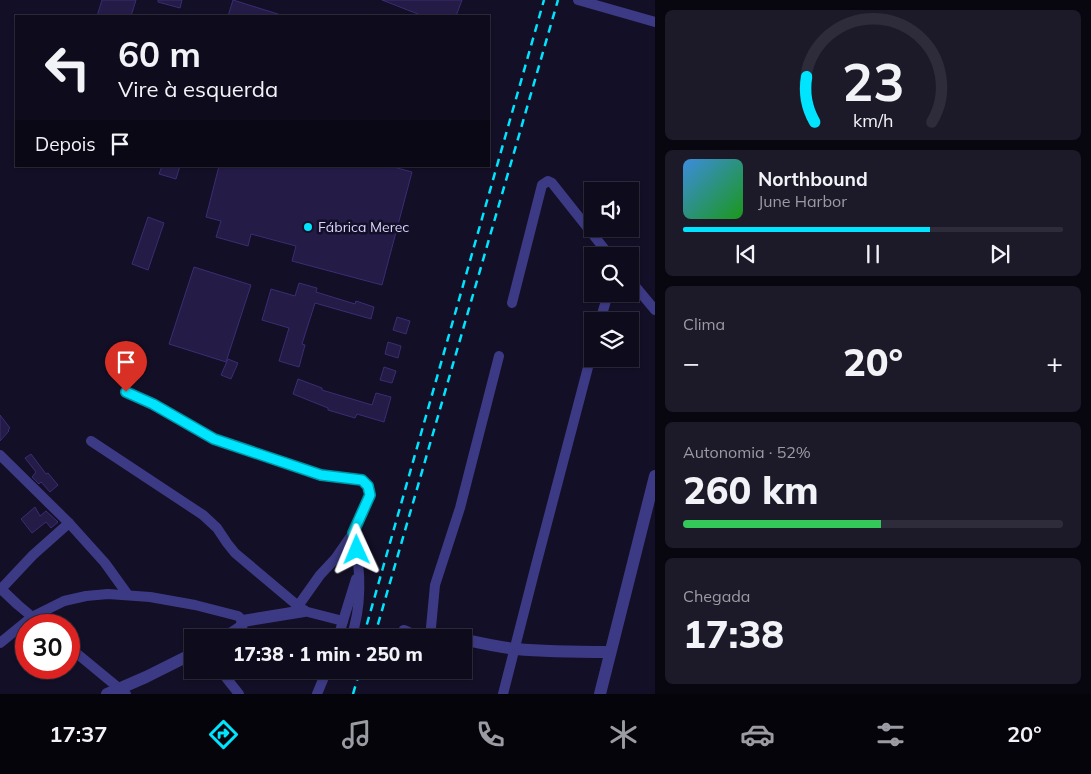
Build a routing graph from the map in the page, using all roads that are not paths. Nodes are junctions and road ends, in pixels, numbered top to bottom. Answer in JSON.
{"nodes":[{"id":1,"x":578,"y":0,"type":"edge"},
{"id":2,"x":655,"y":22,"type":"edge"},
{"id":3,"x":603,"y":247,"type":"edge"},
{"id":4,"x":639,"y":291,"type":"edge"},
{"id":5,"x":512,"y":303,"type":"dead end"},
{"id":6,"x":655,"y":310,"type":"edge"},
{"id":7,"x":499,"y":356,"type":"dead end"},
{"id":8,"x":588,"y":367,"type":"edge"},
{"id":9,"x":126,"y":392,"type":"dead end"},
{"id":10,"x":91,"y":441,"type":"dead end"},
{"id":11,"x":0,"y":455,"type":"edge"},
{"id":12,"x":655,"y":476,"type":"edge"},
{"id":13,"x":70,"y":523,"type":"junction"},
{"id":14,"x":353,"y":533,"type":"junction"},
{"id":15,"x":359,"y":570,"type":"junction"},
{"id":16,"x":0,"y":589,"type":"edge"},
{"id":17,"x":128,"y":595,"type":"junction"},
{"id":18,"x":301,"y":609,"type":"junction"},
{"id":19,"x":29,"y":614,"type":"edge"},
{"id":20,"x":38,"y":614,"type":"edge"},
{"id":21,"x":343,"y":620,"type":"junction"},
{"id":22,"x":243,"y":621,"type":"junction"},
{"id":23,"x":238,"y":629,"type":"edge"},
{"id":24,"x":340,"y":629,"type":"edge"},
{"id":25,"x":353,"y":629,"type":"edge"},
{"id":26,"x":431,"y":629,"type":"edge"},
{"id":27,"x":15,"y":631,"type":"edge"},
{"id":28,"x":472,"y":641,"type":"edge"},
{"id":29,"x":0,"y":643,"type":"edge"},
{"id":30,"x":514,"y":648,"type":"junction"},
{"id":31,"x":610,"y":652,"type":"junction"},
{"id":32,"x":80,"y":657,"type":"edge"},
{"id":33,"x":184,"y":658,"type":"edge"},
{"id":34,"x":227,"y":679,"type":"edge"},
{"id":35,"x":323,"y":679,"type":"edge"},
{"id":36,"x":118,"y":692,"type":"edge"},
{"id":37,"x":239,"y":694,"type":"edge"},
{"id":38,"x":317,"y":694,"type":"edge"},
{"id":39,"x":503,"y":694,"type":"edge"},
{"id":40,"x":600,"y":694,"type":"edge"}],
"edges":[{"from":1,"to":2,"type":"street"},
{"from":3,"to":5,"type":"street"},
{"from":4,"to":6,"type":"street"},
{"from":7,"to":26,"type":"street"},
{"from":8,"to":30,"type":"street"},
{"from":9,"to":14,"type":"street"},
{"from":10,"to":18,"type":"street"},
{"from":11,"to":13,"type":"street"},
{"from":12,"to":31,"type":"street"},
{"from":13,"to":16,"type":"street"},
{"from":13,"to":17,"type":"street"},
{"from":14,"to":15,"type":"street"},
{"from":14,"to":18,"type":"street"},
{"from":15,"to":21,"type":"street"},
{"from":15,"to":25,"type":"street"},
{"from":16,"to":19,"type":"street"},
{"from":17,"to":20,"type":"street"},
{"from":17,"to":22,"type":"street"},
{"from":18,"to":21,"type":"street"},
{"from":18,"to":22,"type":"street"},
{"from":21,"to":24,"type":"street"},
{"from":22,"to":23,"type":"street"},
{"from":27,"to":29,"type":"street"},
{"from":28,"to":30,"type":"street"},
{"from":30,"to":31,"type":"street"},
{"from":30,"to":39,"type":"street"},
{"from":31,"to":40,"type":"street"},
{"from":32,"to":36,"type":"street"},
{"from":33,"to":36,"type":"street"},
{"from":34,"to":37,"type":"street"},
{"from":35,"to":38,"type":"street"}]}
